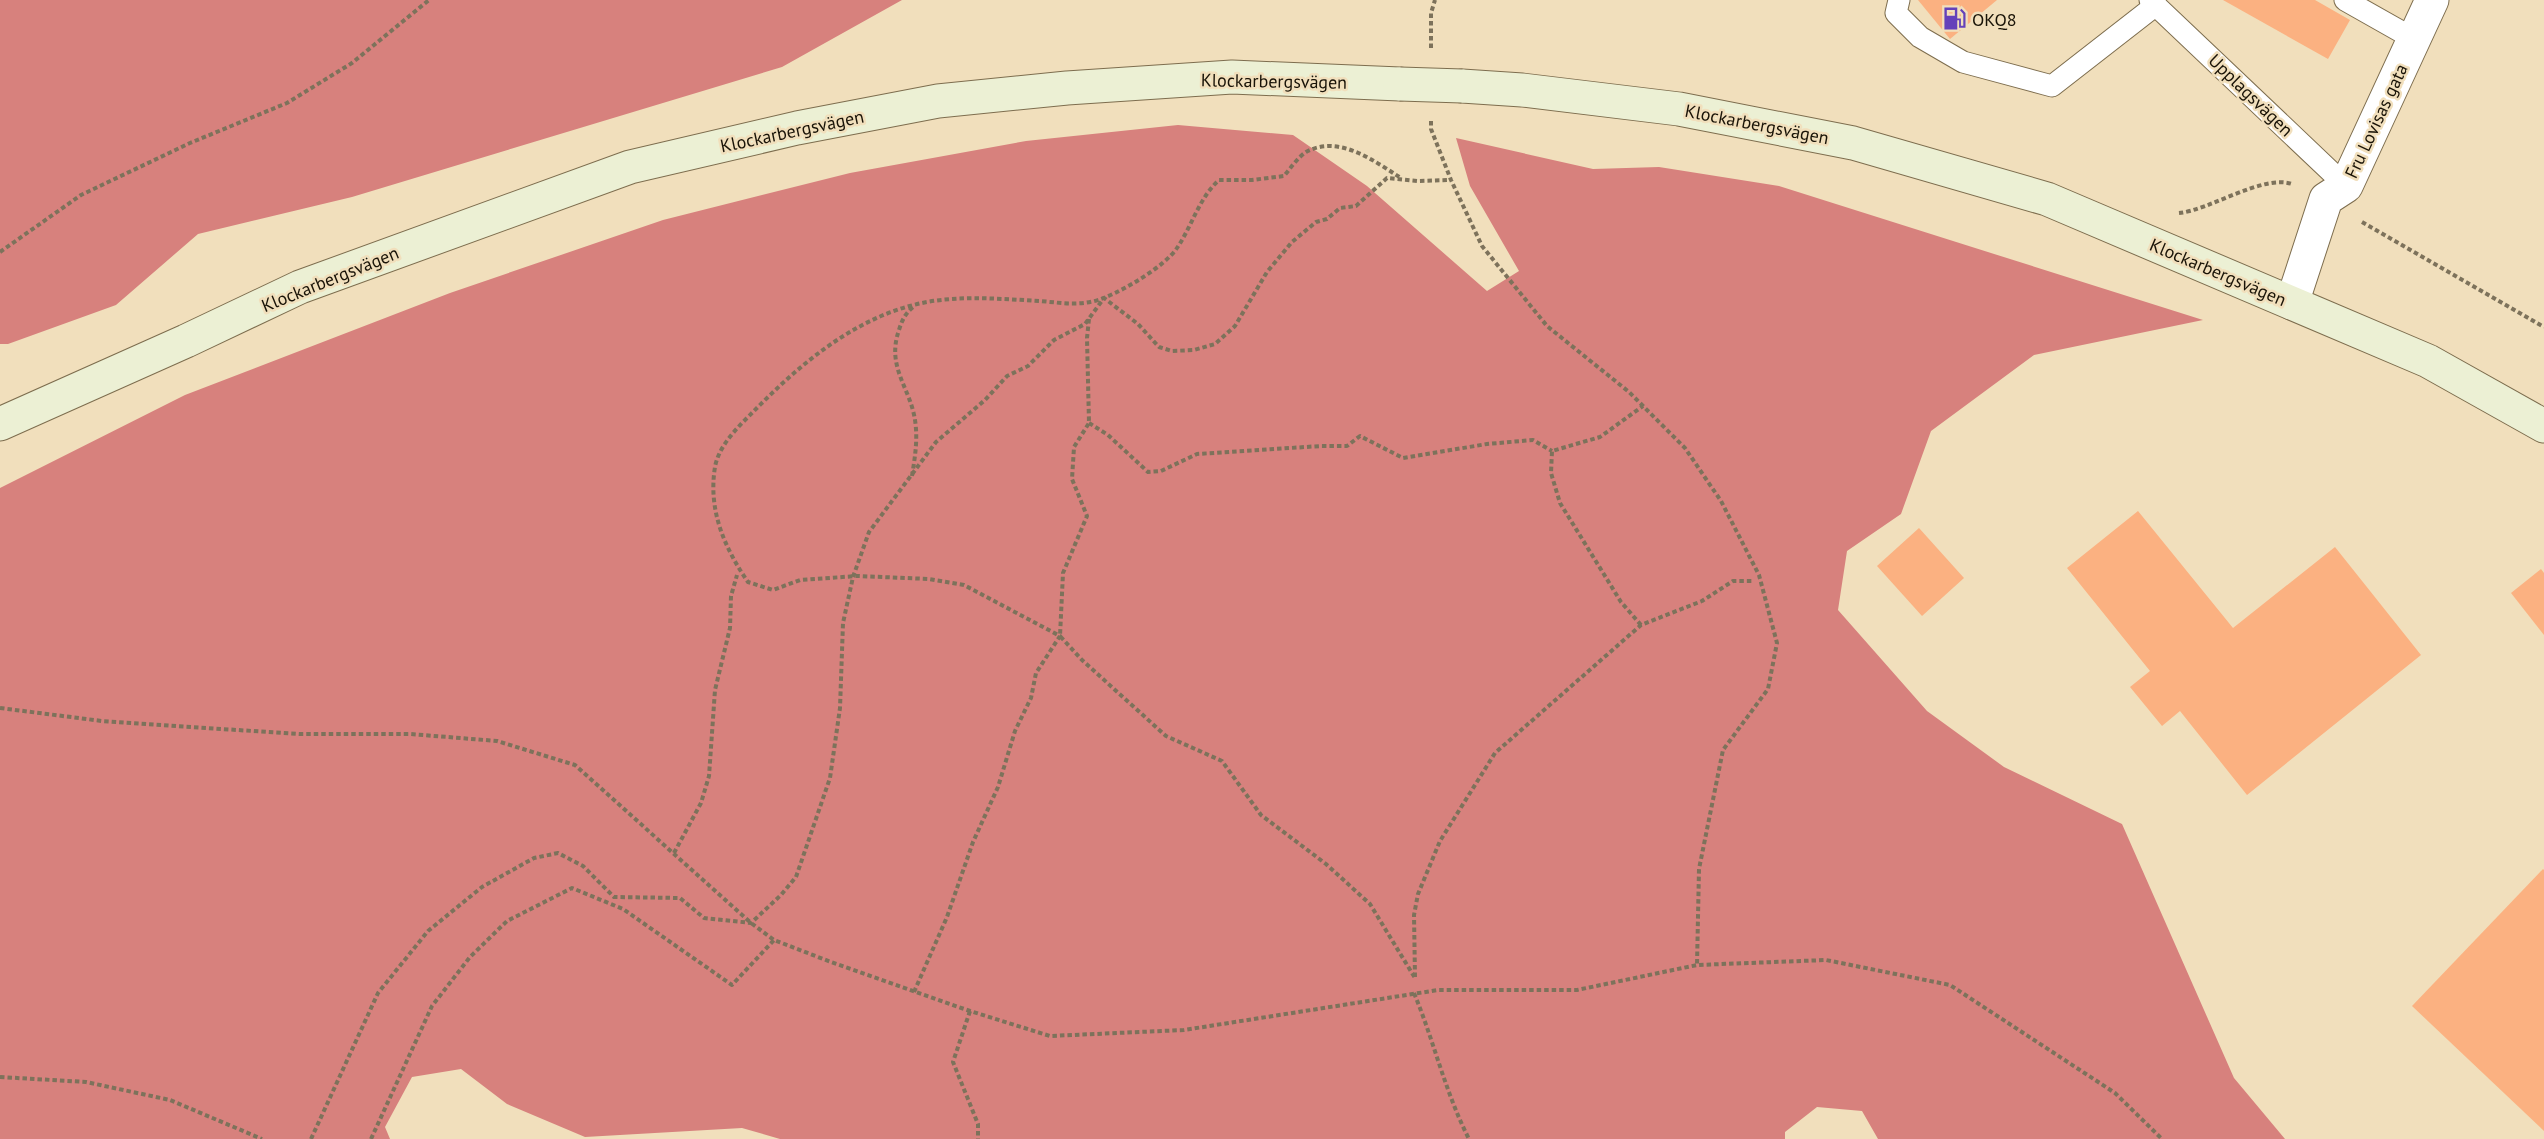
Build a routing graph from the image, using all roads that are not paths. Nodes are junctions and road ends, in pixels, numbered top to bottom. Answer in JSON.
{"nodes":[{"id":1,"x":1899,"y":0,"type":"edge"},
{"id":2,"x":2345,"y":0,"type":"edge"},
{"id":3,"x":2432,"y":0,"type":"edge"},
{"id":4,"x":2153,"y":2,"type":"edge"},
{"id":5,"x":2414,"y":39,"type":"junction"},
{"id":6,"x":2346,"y":186,"type":"junction"},
{"id":7,"x":2292,"y":303,"type":"junction"},
{"id":8,"x":0,"y":424,"type":"edge"},
{"id":9,"x":2544,"y":426,"type":"edge"}],
"edges":[{"from":1,"to":4,"type":"lane","name":"Upplagsvägen"},
{"from":2,"to":5,"type":"lane"},
{"from":3,"to":5,"type":"street","name":"Fru Lovisas gata"},
{"from":4,"to":6,"type":"lane","name":"Upplagsvägen"},
{"from":5,"to":6,"type":"street","name":"Fru Lovisas gata"},
{"from":6,"to":7,"type":"street","name":"Fru Lovisas gata"},
{"from":7,"to":8,"type":"main road","name":"Klockarbergsvägen","bridge":true},
{"from":7,"to":9,"type":"main road","name":"Klockarbergsvägen"}]}
